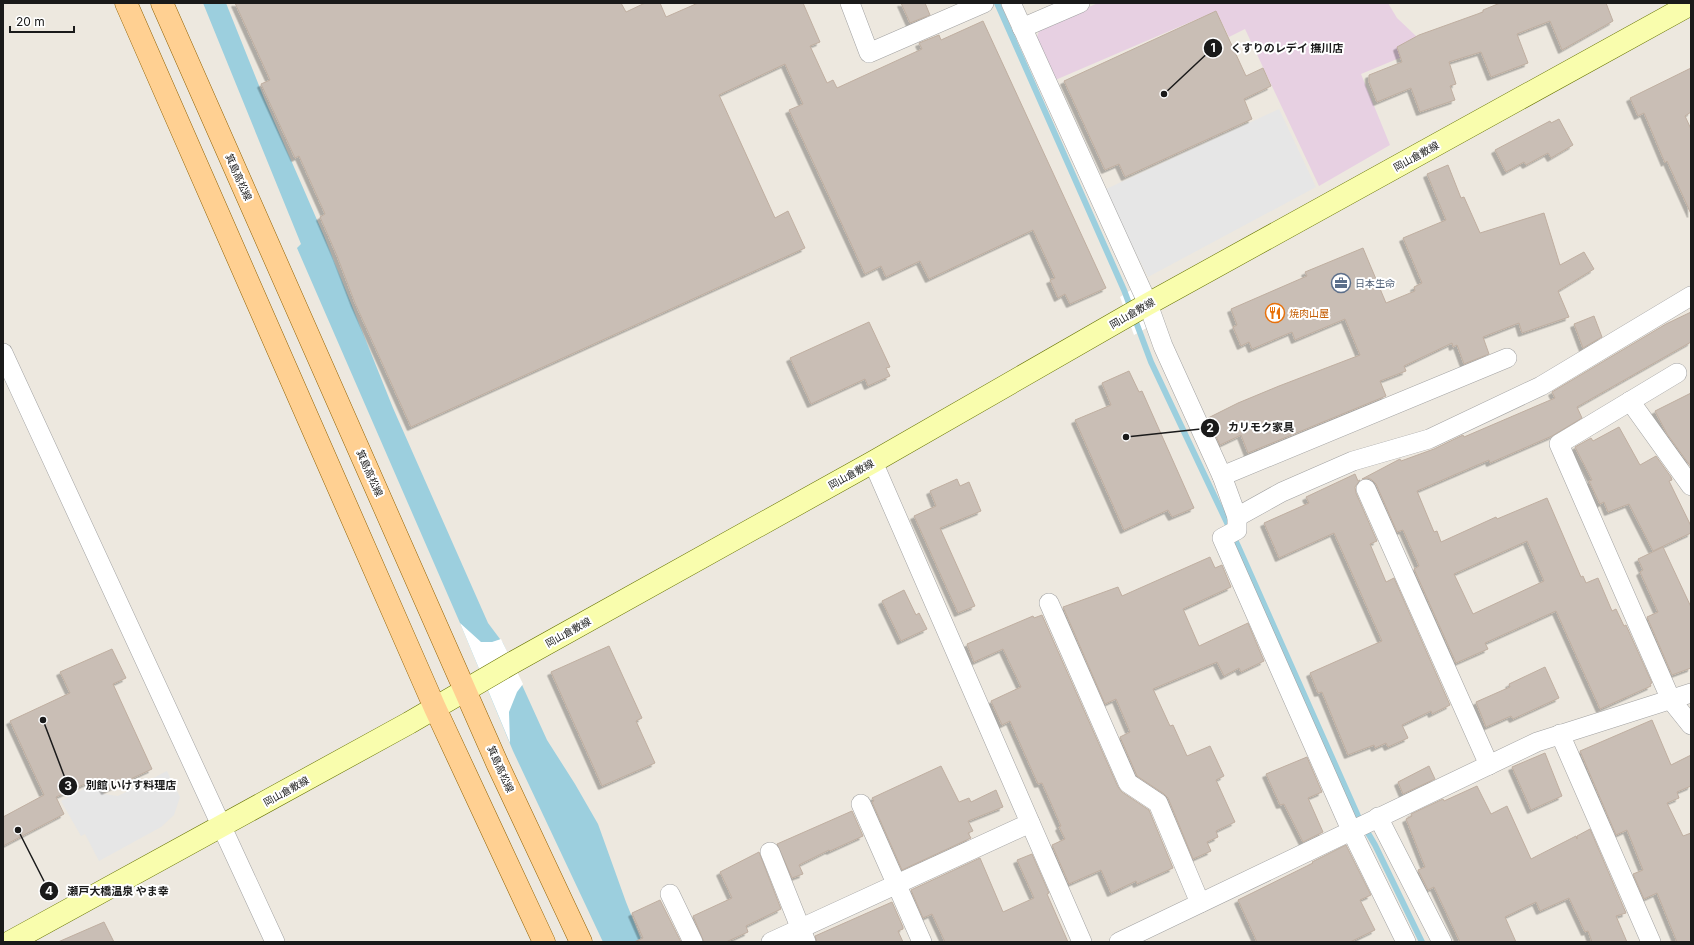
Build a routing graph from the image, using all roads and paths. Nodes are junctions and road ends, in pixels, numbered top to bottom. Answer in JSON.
{"nodes":[{"id":1,"x":126,"y":3,"type":"edge"},
{"id":2,"x":162,"y":3,"type":"edge"},
{"id":3,"x":850,"y":3,"type":"edge"},
{"id":4,"x":984,"y":3,"type":"edge"},
{"id":5,"x":1011,"y":3,"type":"edge"},
{"id":6,"x":1080,"y":3,"type":"edge"},
{"id":7,"x":1691,"y":4,"type":"edge"},
{"id":8,"x":1022,"y":28,"type":"junction"},
{"id":9,"x":1691,"y":296,"type":"edge"},
{"id":10,"x":1139,"y":309,"type":"junction"},
{"id":11,"x":3,"y":353,"type":"edge"},
{"id":12,"x":1508,"y":358,"type":"dead end"},
{"id":13,"x":1677,"y":373,"type":"dead end"},
{"id":14,"x":1630,"y":401,"type":"junction"},
{"id":15,"x":873,"y":462,"type":"junction"},
{"id":16,"x":1222,"y":476,"type":"junction"},
{"id":17,"x":1691,"y":486,"type":"edge"},
{"id":18,"x":1366,"y":489,"type":"dead end"},
{"id":19,"x":1233,"y":528,"type":"junction"},
{"id":20,"x":1049,"y":603,"type":"dead end"},
{"id":21,"x":474,"y":685,"type":"junction"},
{"id":22,"x":1691,"y":693,"type":"edge"},
{"id":23,"x":1670,"y":700,"type":"junction"},
{"id":24,"x":435,"y":708,"type":"junction"},
{"id":25,"x":1691,"y":725,"type":"edge"},
{"id":26,"x":1560,"y":734,"type":"junction"},
{"id":27,"x":1489,"y":765,"type":"junction"},
{"id":28,"x":861,"y":804,"type":"dead end"},
{"id":29,"x":1030,"y":824,"type":"junction"},
{"id":30,"x":1363,"y":824,"type":"junction"},
{"id":31,"x":222,"y":827,"type":"junction"},
{"id":32,"x":770,"y":852,"type":"dead end"},
{"id":33,"x":897,"y":884,"type":"junction"},
{"id":34,"x":670,"y":894,"type":"dead end"},
{"id":35,"x":1200,"y":903,"type":"junction"},
{"id":36,"x":803,"y":935,"type":"edge"},
{"id":37,"x":10,"y":942,"type":"edge"},
{"id":38,"x":275,"y":942,"type":"edge"},
{"id":39,"x":544,"y":942,"type":"edge"},
{"id":40,"x":581,"y":942,"type":"edge"},
{"id":41,"x":693,"y":942,"type":"edge"},
{"id":42,"x":771,"y":942,"type":"edge"},
{"id":43,"x":922,"y":942,"type":"edge"},
{"id":44,"x":1082,"y":942,"type":"edge"},
{"id":45,"x":1119,"y":942,"type":"edge"},
{"id":46,"x":1406,"y":942,"type":"edge"},
{"id":47,"x":1442,"y":942,"type":"edge"},
{"id":48,"x":1651,"y":942,"type":"edge"}],
"edges":[{"from":1,"to":24,"type":"main road"},
{"from":2,"to":21,"type":"main road","name":"箕島高松線"},
{"from":3,"to":4,"type":"street"},
{"from":5,"to":8,"type":"street"},
{"from":6,"to":8,"type":"street"},
{"from":7,"to":10,"type":"main road","name":"岡山倉敷線"},
{"from":8,"to":10,"type":"street"},
{"from":9,"to":19,"type":"street"},
{"from":10,"to":15,"type":"main road","name":"岡山倉敷線"},
{"from":10,"to":16,"type":"street"},
{"from":11,"to":31,"type":"street"},
{"from":12,"to":16,"type":"street"},
{"from":13,"to":14,"type":"street"},
{"from":14,"to":17,"type":"street"},
{"from":14,"to":23,"type":"street"},
{"from":15,"to":21,"type":"main road","name":"岡山倉敷線"},
{"from":15,"to":29,"type":"street"},
{"from":16,"to":19,"type":"street"},
{"from":18,"to":27,"type":"street"},
{"from":19,"to":30,"type":"street"},
{"from":20,"to":35,"type":"street"},
{"from":21,"to":24,"type":"main road","name":"岡山倉敷線"},
{"from":21,"to":40,"type":"main road","name":"箕島高松線"},
{"from":22,"to":23,"type":"street"},
{"from":23,"to":25,"type":"street"},
{"from":23,"to":26,"type":"street"},
{"from":24,"to":31,"type":"main road","name":"岡山倉敷線"},
{"from":24,"to":39,"type":"main road"},
{"from":26,"to":27,"type":"street"},
{"from":26,"to":48,"type":"street"},
{"from":27,"to":30,"type":"street"},
{"from":28,"to":33,"type":"street"},
{"from":29,"to":33,"type":"street"},
{"from":29,"to":44,"type":"street"},
{"from":30,"to":35,"type":"street"},
{"from":30,"to":46,"type":"street"},
{"from":30,"to":47,"type":"street"},
{"from":31,"to":37,"type":"main road","name":"岡山倉敷線"},
{"from":31,"to":38,"type":"street"},
{"from":32,"to":36,"type":"street"},
{"from":33,"to":36,"type":"street"},
{"from":33,"to":43,"type":"street"},
{"from":34,"to":41,"type":"street"},
{"from":35,"to":45,"type":"street"},
{"from":36,"to":42,"type":"street"}]}
